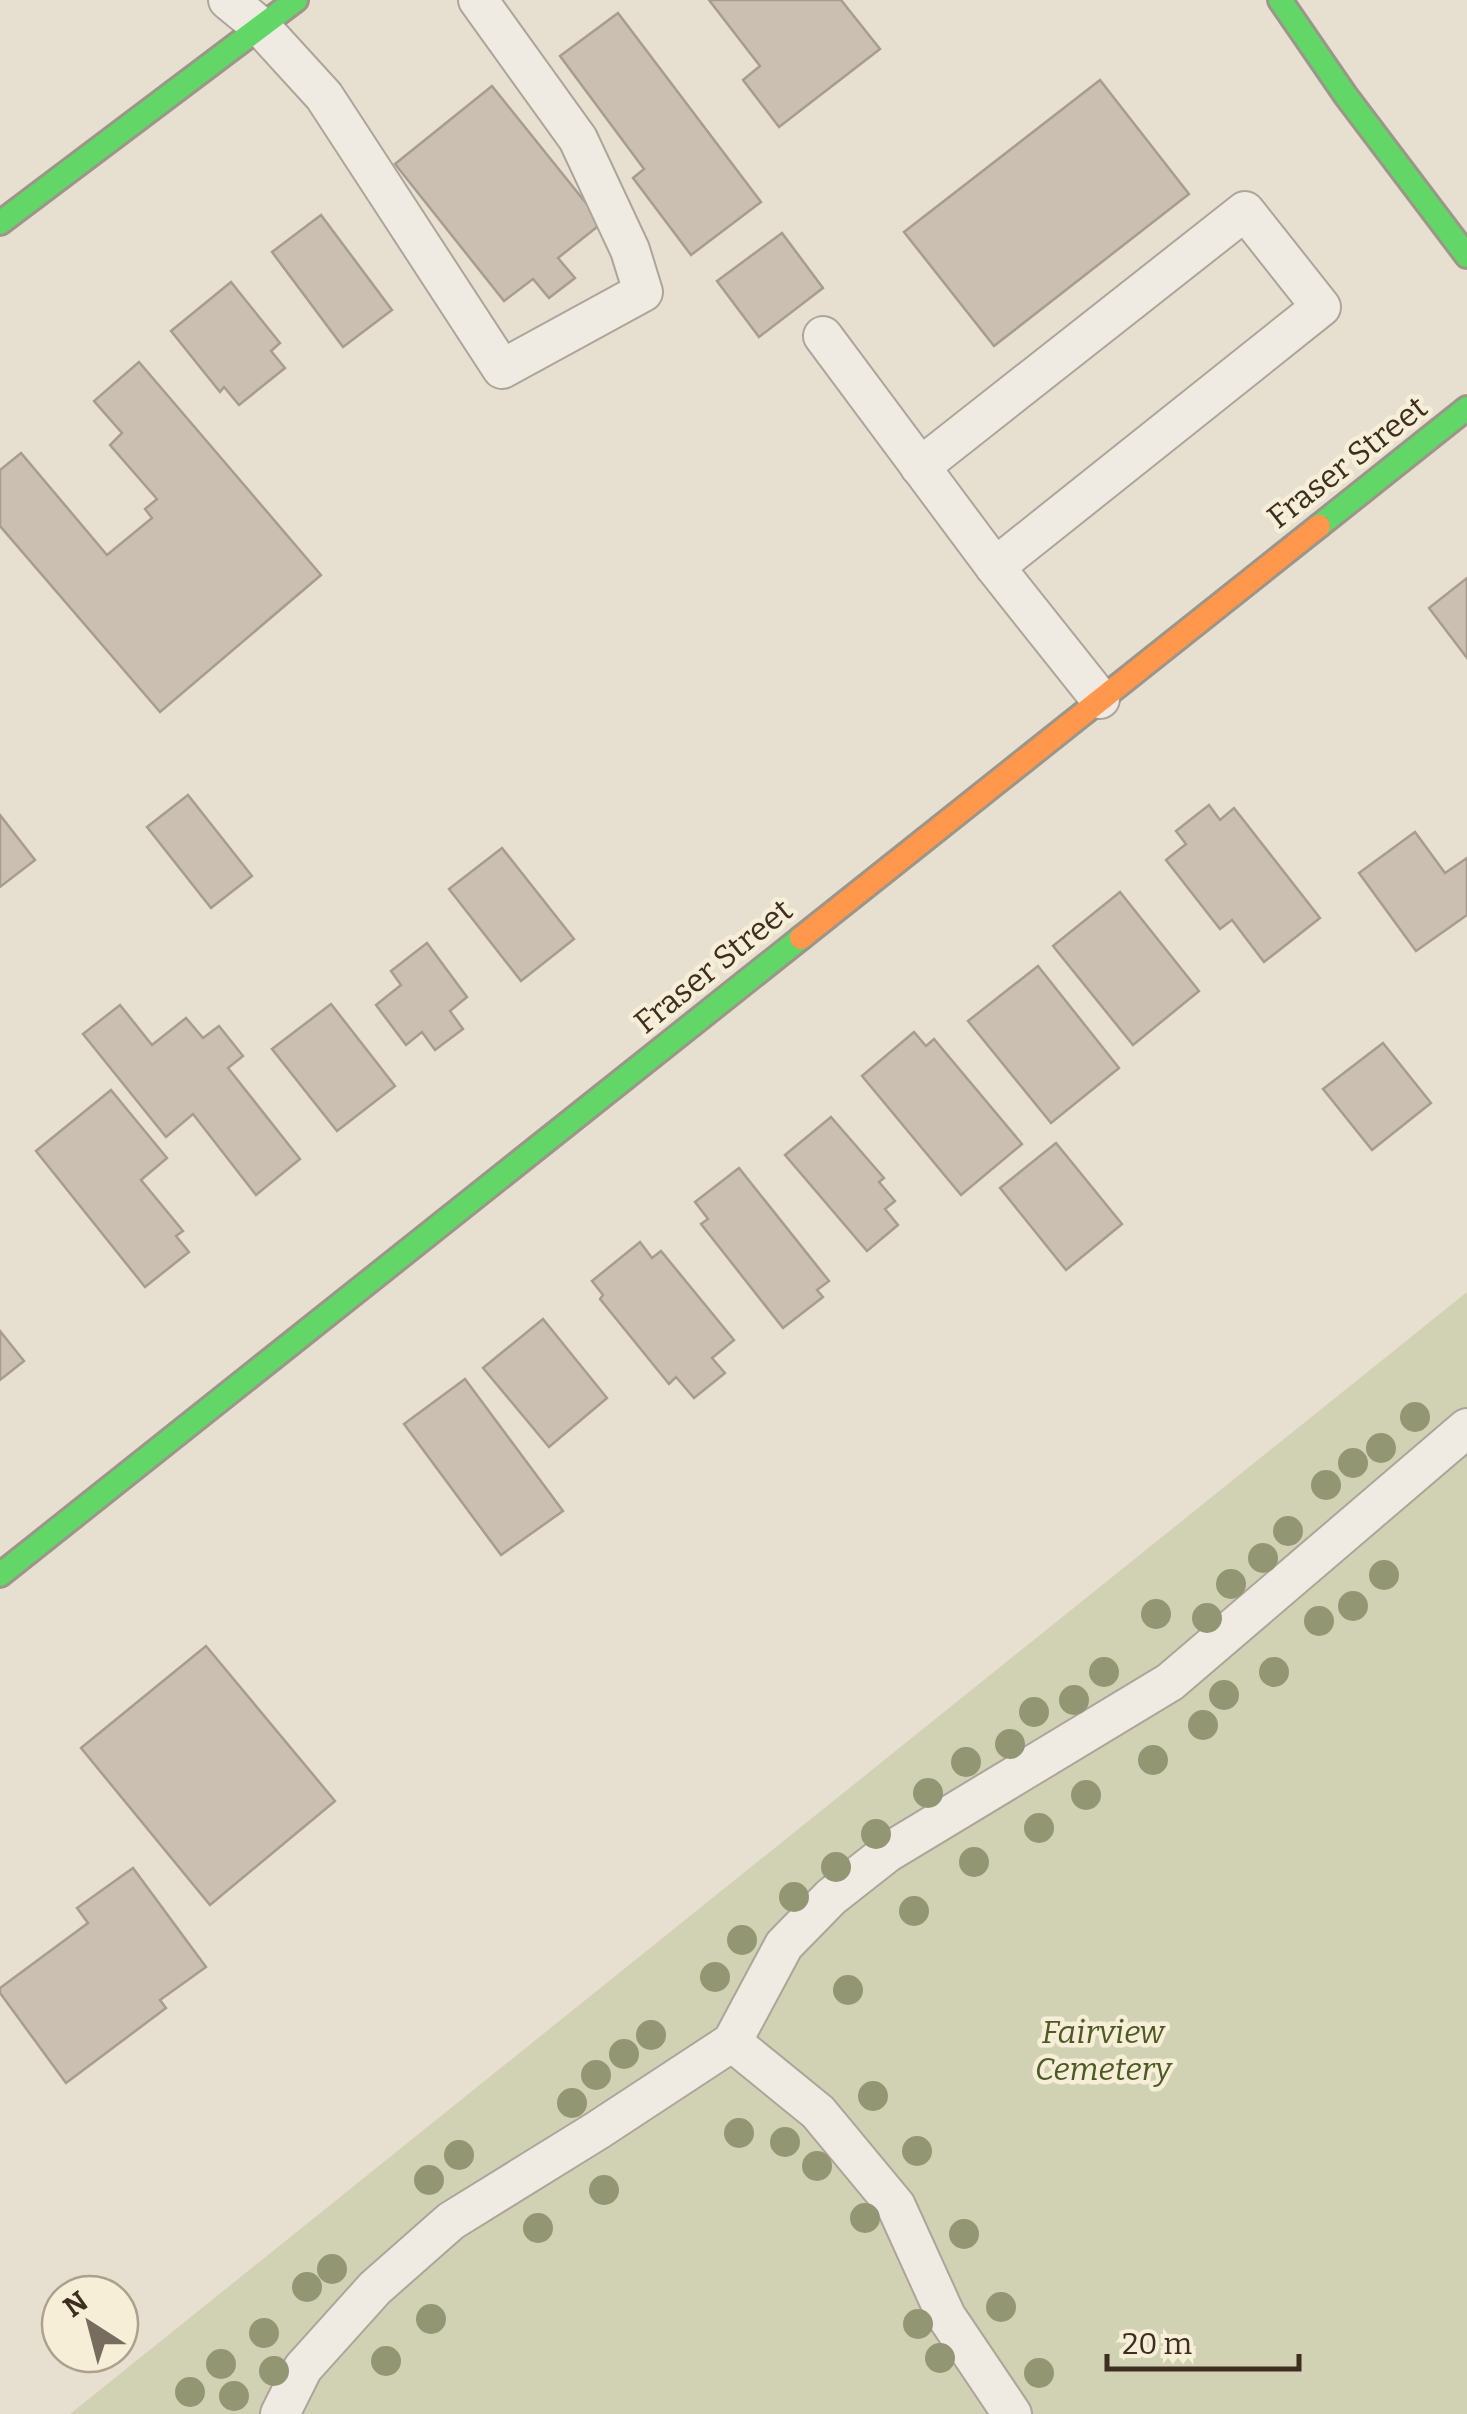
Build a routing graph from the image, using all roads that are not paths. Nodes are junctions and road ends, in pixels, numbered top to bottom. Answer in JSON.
{"nodes":[{"id":1,"x":228,"y":0,"type":"edge"},
{"id":2,"x":296,"y":0,"type":"edge"},
{"id":3,"x":478,"y":0,"type":"edge"},
{"id":4,"x":1280,"y":0,"type":"edge"},
{"id":5,"x":261,"y":27,"type":"junction"},
{"id":6,"x":0,"y":223,"type":"edge"},
{"id":7,"x":1467,"y":256,"type":"edge"},
{"id":8,"x":823,"y":336,"type":"dead end"},
{"id":9,"x":1467,"y":408,"type":"edge"},
{"id":10,"x":920,"y":467,"type":"junction"},
{"id":11,"x":996,"y":567,"type":"junction"},
{"id":12,"x":1100,"y":699,"type":"junction"},
{"id":13,"x":1467,"y":1428,"type":"edge"},
{"id":14,"x":0,"y":1575,"type":"edge"},
{"id":15,"x":732,"y":2042,"type":"junction"},
{"id":16,"x":280,"y":2414,"type":"edge"},
{"id":17,"x":1012,"y":2414,"type":"edge"}],
"edges":[{"from":1,"to":5,"type":"lane"},
{"from":2,"to":5,"type":"street"},
{"from":3,"to":5,"type":"lane"},
{"from":4,"to":7,"type":"street"},
{"from":5,"to":6,"type":"street"},
{"from":8,"to":10,"type":"lane"},
{"from":9,"to":12,"type":"street","name":"Fraser Street"},
{"from":10,"to":11,"type":"lane"},
{"from":10,"to":11,"type":"lane"},
{"from":11,"to":12,"type":"lane"},
{"from":12,"to":14,"type":"street","name":"Fraser Street"},
{"from":13,"to":15,"type":"lane"},
{"from":15,"to":16,"type":"lane"},
{"from":15,"to":17,"type":"lane"}]}
